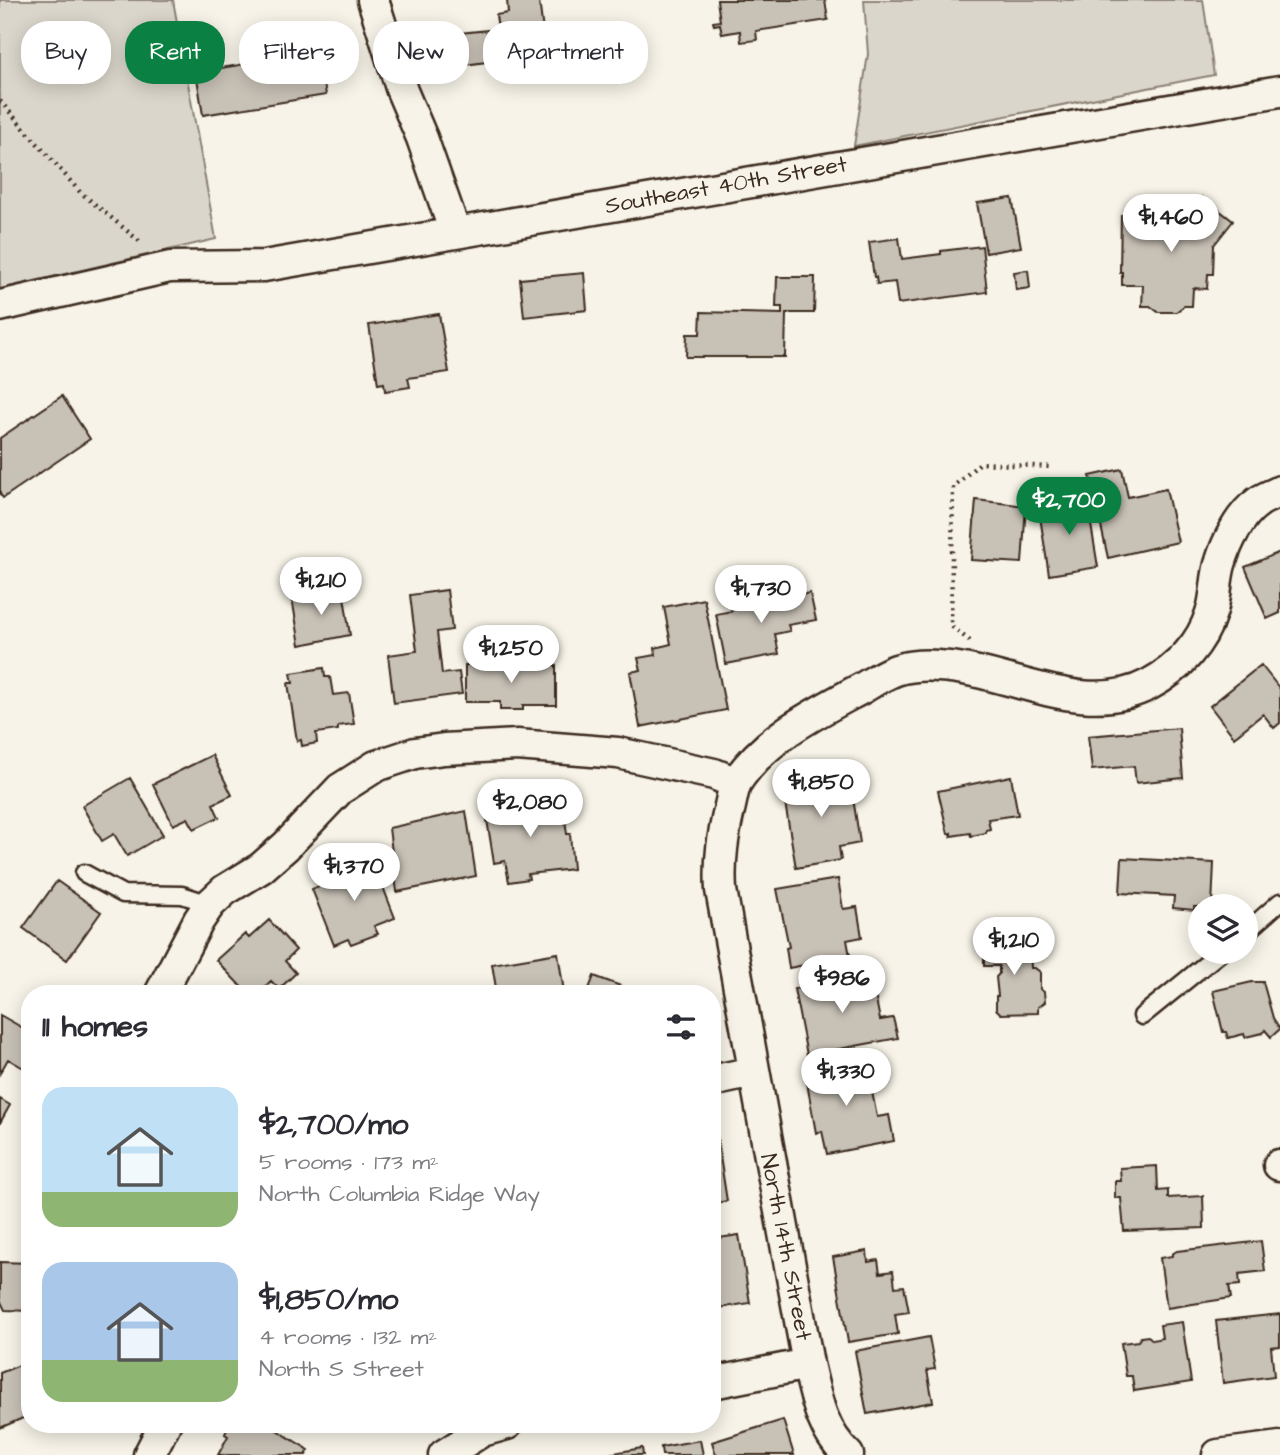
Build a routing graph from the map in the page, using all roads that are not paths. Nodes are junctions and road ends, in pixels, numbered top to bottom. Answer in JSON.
{"nodes":[{"id":1,"x":373,"y":0,"type":"edge"},
{"id":2,"x":1280,"y":91,"type":"edge"},
{"id":3,"x":455,"y":232,"type":"junction"},
{"id":4,"x":0,"y":306,"type":"edge"},
{"id":5,"x":1280,"y":491,"type":"edge"},
{"id":6,"x":736,"y":783,"type":"junction"},
{"id":7,"x":84,"y":873,"type":"dead end"},
{"id":8,"x":1280,"y":902,"type":"edge"},
{"id":9,"x":210,"y":904,"type":"junction"},
{"id":10,"x":1258,"y":921,"type":"edge"},
{"id":11,"x":1207,"y":964,"type":"edge"},
{"id":12,"x":165,"y":985,"type":"edge"},
{"id":13,"x":1142,"y":1016,"type":"dead end"},
{"id":14,"x":753,"y":1072,"type":"junction"},
{"id":15,"x":721,"y":1079,"type":"edge"},
{"id":16,"x":808,"y":1364,"type":"junction"},
{"id":17,"x":721,"y":1381,"type":"edge"},
{"id":18,"x":160,"y":1433,"type":"edge"},
{"id":19,"x":480,"y":1433,"type":"edge"},
{"id":20,"x":1280,"y":1447,"type":"edge"},
{"id":21,"x":149,"y":1455,"type":"edge"},
{"id":22,"x":444,"y":1455,"type":"edge"},
{"id":23,"x":848,"y":1455,"type":"edge"},
{"id":24,"x":1218,"y":1455,"type":"edge"}],
"edges":[{"from":1,"to":3,"type":"street"},
{"from":2,"to":3,"type":"street","name":"Southeast 40th Street"},
{"from":3,"to":4,"type":"street","name":"Southeast 40th Street"},
{"from":5,"to":6,"type":"street"},
{"from":6,"to":9,"type":"street"},
{"from":6,"to":14,"type":"street","name":"North 14th Street"},
{"from":7,"to":9,"type":"lane"},
{"from":8,"to":10,"type":"lane"},
{"from":9,"to":12,"type":"street"},
{"from":11,"to":13,"type":"lane"},
{"from":14,"to":15,"type":"street"},
{"from":14,"to":16,"type":"street","name":"North 14th Street"},
{"from":16,"to":17,"type":"street"},
{"from":16,"to":23,"type":"street","name":"North 14th Street"},
{"from":18,"to":21,"type":"street"},
{"from":19,"to":22,"type":"street"},
{"from":20,"to":24,"type":"street"}]}
